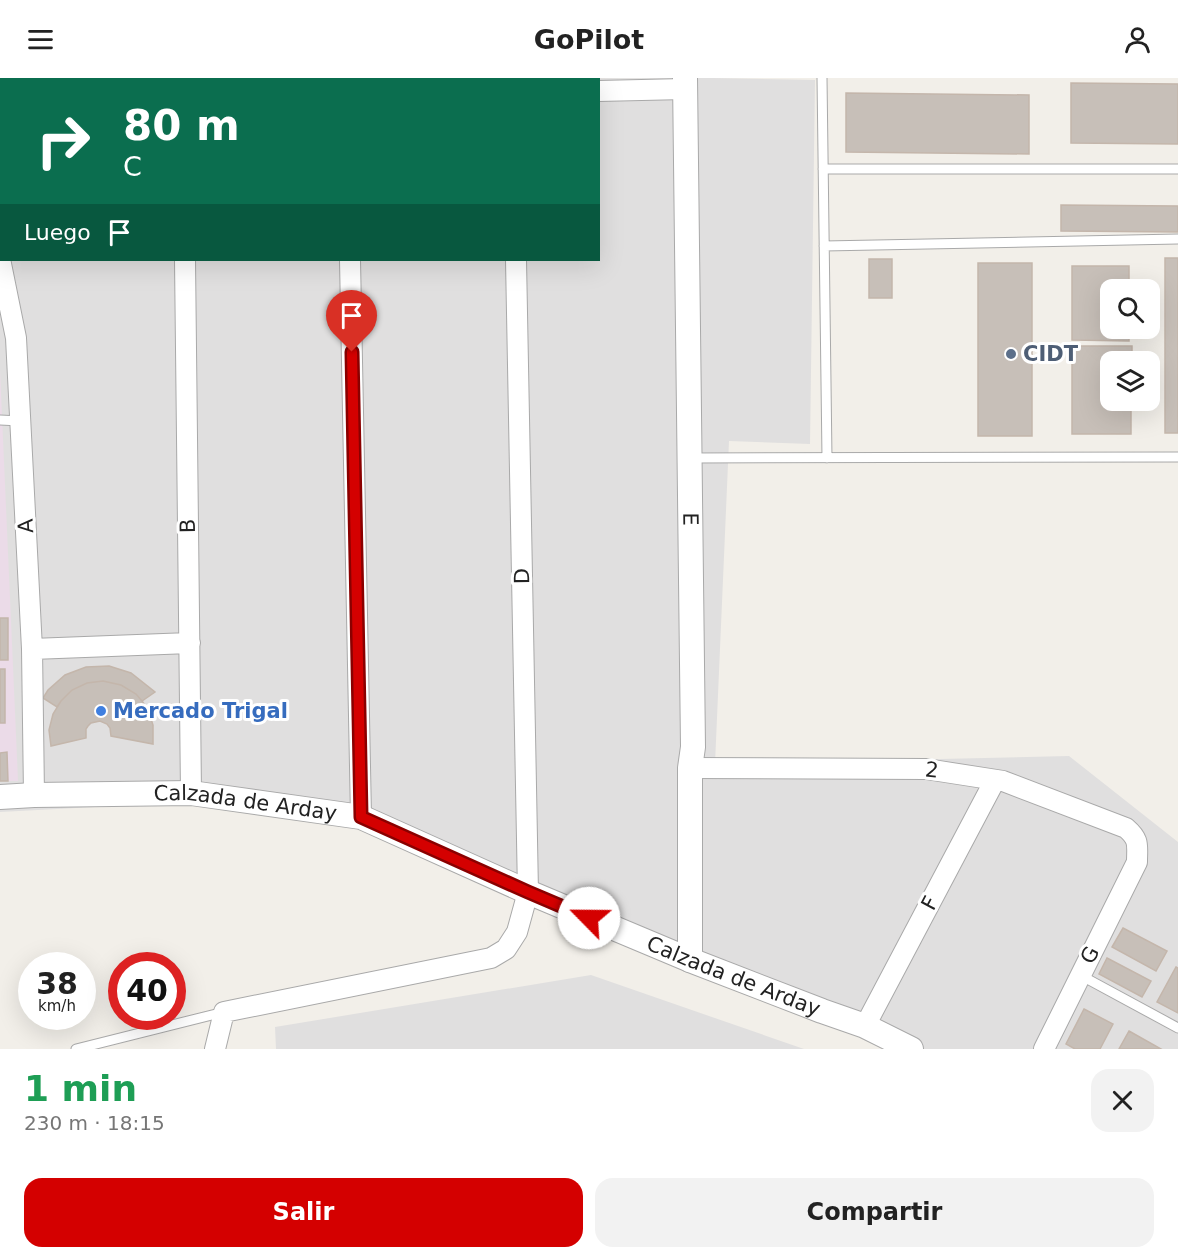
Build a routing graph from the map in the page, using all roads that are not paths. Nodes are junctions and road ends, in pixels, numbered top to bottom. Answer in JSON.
{"nodes":[{"id":1,"x":822,"y":78,"type":"edge"},
{"id":2,"x":685,"y":84,"type":"edge"},
{"id":3,"x":600,"y":91,"type":"edge"},
{"id":4,"x":822,"y":169,"type":"junction"},
{"id":5,"x":1178,"y":169,"type":"edge"},
{"id":6,"x":1178,"y":239,"type":"edge"},
{"id":7,"x":824,"y":246,"type":"junction"},
{"id":8,"x":0,"y":261,"type":"edge"},
{"id":9,"x":185,"y":261,"type":"edge"},
{"id":10,"x":350,"y":261,"type":"edge"},
{"id":11,"x":516,"y":261,"type":"edge"},
{"id":12,"x":0,"y":420,"type":"edge"},
{"id":13,"x":20,"y":421,"type":"junction"},
{"id":14,"x":1178,"y":457,"type":"edge"},
{"id":15,"x":689,"y":458,"type":"junction"},
{"id":16,"x":827,"y":458,"type":"junction"},
{"id":17,"x":189,"y":643,"type":"junction"},
{"id":18,"x":32,"y":649,"type":"junction"},
{"id":19,"x":690,"y":768,"type":"junction"},
{"id":20,"x":995,"y":780,"type":"junction"},
{"id":21,"x":191,"y":793,"type":"junction"},
{"id":22,"x":34,"y":795,"type":"junction"},
{"id":23,"x":0,"y":797,"type":"edge"},
{"id":24,"x":361,"y":817,"type":"junction"},
{"id":25,"x":1137,"y":862,"type":"joint"},
{"id":26,"x":528,"y":892,"type":"junction"},
{"id":27,"x":690,"y":960,"type":"junction"},
{"id":28,"x":1080,"y":975,"type":"junction"},
{"id":29,"x":224,"y":1012,"type":"junction"},
{"id":30,"x":865,"y":1026,"type":"junction"},
{"id":31,"x":1178,"y":1028,"type":"edge"},
{"id":32,"x":76,"y":1049,"type":"edge"},
{"id":33,"x":215,"y":1049,"type":"edge"},
{"id":34,"x":911,"y":1049,"type":"edge"},
{"id":35,"x":1044,"y":1049,"type":"edge"}],
"edges":[{"from":1,"to":4,"type":"lane"},
{"from":2,"to":3,"type":"street"},
{"from":2,"to":15,"type":"street","name":"E"},
{"from":4,"to":5,"type":"lane"},
{"from":4,"to":7,"type":"lane"},
{"from":6,"to":7,"type":"lane"},
{"from":7,"to":16,"type":"lane"},
{"from":8,"to":13,"type":"street","name":"A"},
{"from":9,"to":17,"type":"street","name":"B"},
{"from":10,"to":24,"type":"street"},
{"from":11,"to":26,"type":"street","name":"D"},
{"from":12,"to":13,"type":"lane"},
{"from":13,"to":18,"type":"street","name":"A"},
{"from":14,"to":16,"type":"lane"},
{"from":15,"to":16,"type":"lane"},
{"from":15,"to":19,"type":"street","name":"E"},
{"from":17,"to":18,"type":"street"},
{"from":17,"to":21,"type":"street","name":"B"},
{"from":18,"to":22,"type":"street","name":"A"},
{"from":19,"to":20,"type":"street","name":"2"},
{"from":19,"to":27,"type":"street","name":"E"},
{"from":20,"to":25,"type":"street","name":"2"},
{"from":20,"to":30,"type":"street","name":"F"},
{"from":21,"to":22,"type":"street","name":"Calzada de Arday"},
{"from":21,"to":24,"type":"street","name":"Calzada de Arday"},
{"from":22,"to":23,"type":"street","name":"Calzada de Arday"},
{"from":24,"to":26,"type":"street","name":"Calzada de Arday"},
{"from":25,"to":28,"type":"street","name":"G"},
{"from":26,"to":27,"type":"street","name":"Calzada de Arday"},
{"from":26,"to":29,"type":"street","name":"D"},
{"from":27,"to":30,"type":"street","name":"Calzada de Arday"},
{"from":28,"to":31,"type":"lane"},
{"from":28,"to":35,"type":"street","name":"G"},
{"from":29,"to":32,"type":"lane"},
{"from":29,"to":33,"type":"street"},
{"from":30,"to":34,"type":"street","name":"Calzada de Arday"}]}
